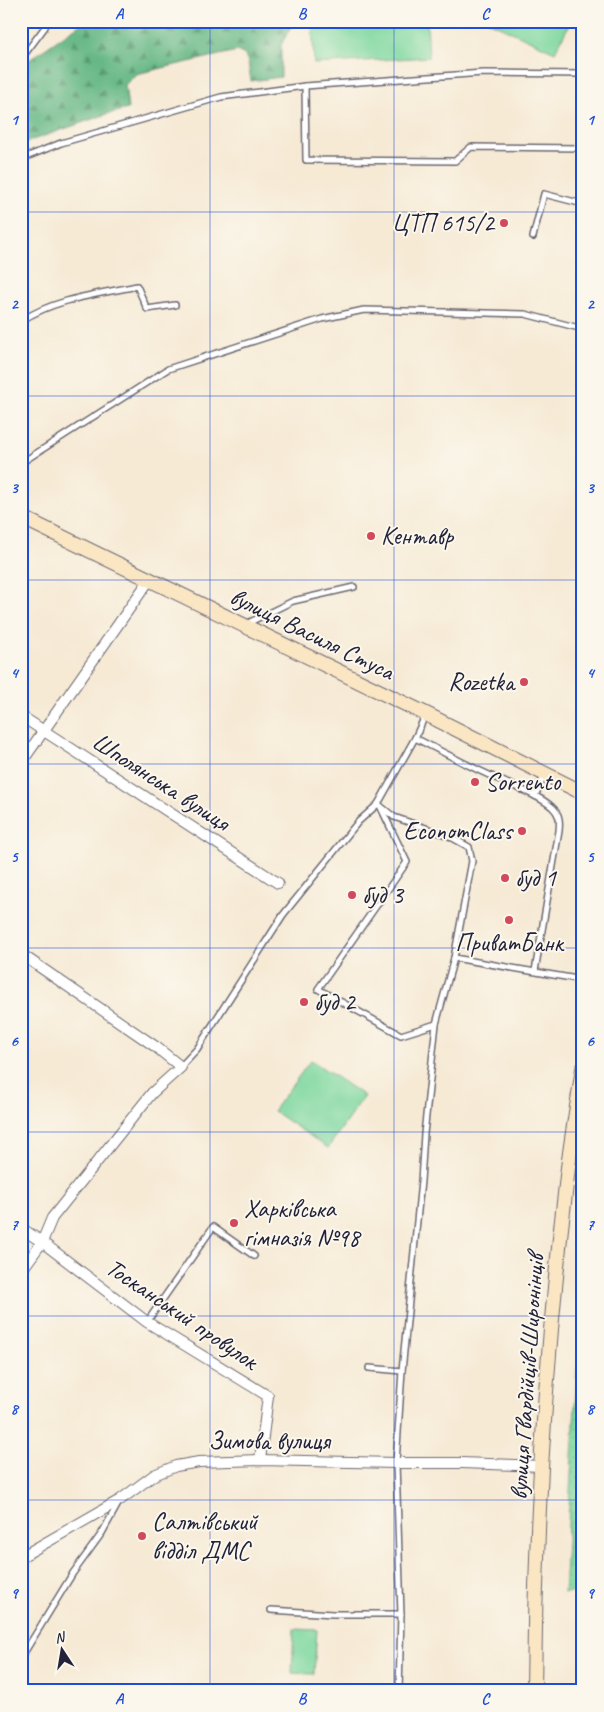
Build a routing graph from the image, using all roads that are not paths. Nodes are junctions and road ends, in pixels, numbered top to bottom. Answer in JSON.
{"nodes":[{"id":1,"x":47,"y":21,"type":"edge"},
{"id":2,"x":21,"y":59,"type":"edge"},
{"id":3,"x":583,"y":74,"type":"edge"},
{"id":4,"x":305,"y":86,"type":"junction"},
{"id":5,"x":583,"y":148,"type":"edge"},
{"id":6,"x":21,"y":158,"type":"edge"},
{"id":7,"x":583,"y":204,"type":"edge"},
{"id":8,"x":533,"y":237,"type":"dead end"},
{"id":9,"x":175,"y":305,"type":"dead end"},
{"id":10,"x":21,"y":321,"type":"edge"},
{"id":11,"x":583,"y":329,"type":"edge"},
{"id":12,"x":21,"y":463,"type":"edge"},
{"id":13,"x":21,"y":516,"type":"edge"},
{"id":14,"x":150,"y":580,"type":"junction"},
{"id":15,"x":354,"y":587,"type":"dead end"},
{"id":16,"x":243,"y":625,"type":"junction"},
{"id":17,"x":426,"y":714,"type":"junction"},
{"id":18,"x":21,"y":716,"type":"edge"},
{"id":19,"x":44,"y":732,"type":"junction"},
{"id":20,"x":415,"y":738,"type":"junction"},
{"id":21,"x":21,"y":763,"type":"edge"},
{"id":22,"x":546,"y":773,"type":"junction"},
{"id":23,"x":583,"y":793,"type":"edge"},
{"id":24,"x":535,"y":796,"type":"junction"},
{"id":25,"x":379,"y":806,"type":"junction"},
{"id":26,"x":278,"y":883,"type":"dead end"},
{"id":27,"x":21,"y":954,"type":"edge"},
{"id":28,"x":454,"y":958,"type":"junction"},
{"id":29,"x":535,"y":971,"type":"junction"},
{"id":30,"x":583,"y":980,"type":"edge"},
{"id":31,"x":436,"y":1024,"type":"junction"},
{"id":32,"x":181,"y":1067,"type":"junction"},
{"id":33,"x":583,"y":1069,"type":"edge"},
{"id":34,"x":21,"y":1228,"type":"edge"},
{"id":35,"x":42,"y":1242,"type":"junction"},
{"id":36,"x":254,"y":1256,"type":"dead end"},
{"id":37,"x":21,"y":1272,"type":"edge"},
{"id":38,"x":147,"y":1322,"type":"junction"},
{"id":39,"x":369,"y":1368,"type":"dead end"},
{"id":40,"x":402,"y":1371,"type":"junction"},
{"id":41,"x":260,"y":1460,"type":"junction"},
{"id":42,"x":396,"y":1463,"type":"junction"},
{"id":43,"x":542,"y":1466,"type":"junction"},
{"id":44,"x":120,"y":1500,"type":"junction"},
{"id":45,"x":21,"y":1556,"type":"edge"},
{"id":46,"x":271,"y":1610,"type":"dead end"},
{"id":47,"x":401,"y":1614,"type":"junction"},
{"id":48,"x":21,"y":1658,"type":"edge"},
{"id":49,"x":399,"y":1691,"type":"edge"},
{"id":50,"x":534,"y":1691,"type":"edge"}],
"edges":[{"from":1,"to":2,"type":"lane"},
{"from":3,"to":4,"type":"lane"},
{"from":4,"to":5,"type":"lane"},
{"from":4,"to":6,"type":"lane"},
{"from":7,"to":8,"type":"lane"},
{"from":9,"to":10,"type":"lane"},
{"from":11,"to":12,"type":"lane"},
{"from":13,"to":14,"type":"street","name":"вулиця Василя Стуса"},
{"from":14,"to":16,"type":"street","name":"вулиця Василя Стуса"},
{"from":14,"to":19,"type":"street"},
{"from":15,"to":16,"type":"lane"},
{"from":16,"to":17,"type":"street","name":"вулиця Василя Стуса"},
{"from":17,"to":20,"type":"lane"},
{"from":17,"to":22,"type":"street","name":"вулиця Василя Стуса"},
{"from":18,"to":19,"type":"street","name":"Шполянська вулиця"},
{"from":19,"to":21,"type":"street"},
{"from":19,"to":26,"type":"street","name":"Шполянська вулиця"},
{"from":20,"to":24,"type":"lane"},
{"from":20,"to":25,"type":"lane"},
{"from":22,"to":23,"type":"street","name":"вулиця Василя Стуса"},
{"from":22,"to":24,"type":"lane"},
{"from":24,"to":29,"type":"lane"},
{"from":25,"to":28,"type":"lane"},
{"from":25,"to":31,"type":"lane"},
{"from":25,"to":32,"type":"lane"},
{"from":27,"to":32,"type":"street"},
{"from":28,"to":29,"type":"lane"},
{"from":28,"to":31,"type":"lane"},
{"from":29,"to":30,"type":"lane"},
{"from":31,"to":40,"type":"lane"},
{"from":32,"to":35,"type":"street"},
{"from":33,"to":43,"type":"street","name":"вулиця Гвардійців-Широнінців"},
{"from":34,"to":35,"type":"street","name":"Тосканський провулок"},
{"from":35,"to":37,"type":"street"},
{"from":35,"to":38,"type":"street","name":"Тосканський провулок"},
{"from":36,"to":38,"type":"lane"},
{"from":38,"to":41,"type":"street","name":"Тосканський провулок"},
{"from":39,"to":40,"type":"lane"},
{"from":40,"to":42,"type":"lane"},
{"from":41,"to":42,"type":"street","name":"Зимова вулиця"},
{"from":41,"to":44,"type":"street","name":"Зимова вулиця"},
{"from":42,"to":43,"type":"street","name":"Зимова вулиця"},
{"from":42,"to":47,"type":"lane"},
{"from":43,"to":50,"type":"street","name":"вулиця Гвардійців-Широнінців"},
{"from":44,"to":45,"type":"street","name":"Зимова вулиця"},
{"from":44,"to":48,"type":"lane"},
{"from":46,"to":47,"type":"lane"},
{"from":47,"to":49,"type":"lane"}]}
